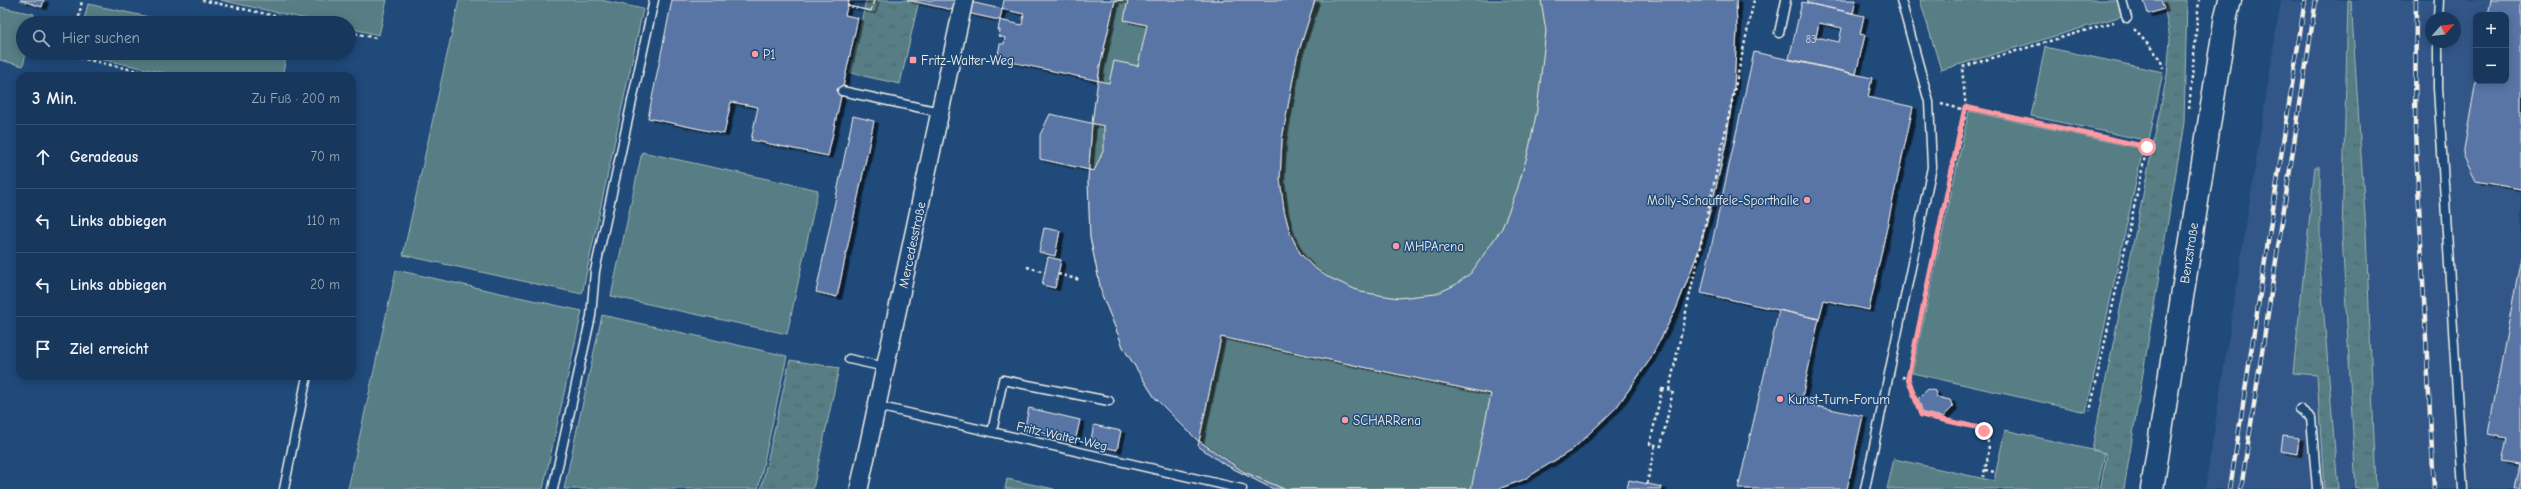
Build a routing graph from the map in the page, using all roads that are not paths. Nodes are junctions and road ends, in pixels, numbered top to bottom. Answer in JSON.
{"nodes":[{"id":1,"x":654,"y":0,"type":"edge"},
{"id":2,"x":964,"y":0,"type":"edge"},
{"id":3,"x":1786,"y":0,"type":"edge"},
{"id":4,"x":1900,"y":0,"type":"edge"},
{"id":5,"x":2122,"y":0,"type":"edge"},
{"id":6,"x":2439,"y":0,"type":"edge"},
{"id":7,"x":2227,"y":5,"type":"edge"},
{"id":8,"x":2438,"y":12,"type":"edge"},
{"id":9,"x":2128,"y":18,"type":"road end"},
{"id":10,"x":1779,"y":33,"type":"dead end"},
{"id":11,"x":2438,"y":48,"type":"edge"},
{"id":12,"x":842,"y":91,"type":"dead end"},
{"id":13,"x":940,"y":112,"type":"junction"},
{"id":14,"x":849,"y":359,"type":"dead end"},
{"id":15,"x":885,"y":367,"type":"junction"},
{"id":16,"x":306,"y":380,"type":"edge"},
{"id":17,"x":1109,"y":401,"type":"dead end"},
{"id":18,"x":877,"y":406,"type":"junction"},
{"id":19,"x":2300,"y":409,"type":"dead end"},
{"id":20,"x":992,"y":432,"type":"junction"},
{"id":21,"x":284,"y":489,"type":"edge"},
{"id":22,"x":553,"y":489,"type":"edge"},
{"id":23,"x":859,"y":489,"type":"edge"},
{"id":24,"x":1242,"y":489,"type":"edge"},
{"id":25,"x":1865,"y":489,"type":"edge"},
{"id":26,"x":2152,"y":489,"type":"edge"},
{"id":27,"x":2317,"y":489,"type":"edge"},
{"id":28,"x":2463,"y":489,"type":"edge"}],
"edges":[{"from":1,"to":22,"type":"lane"},
{"from":2,"to":13,"type":"street","name":"Mercedesstraße"},
{"from":3,"to":10,"type":"lane"},
{"from":4,"to":25,"type":"lane"},
{"from":5,"to":9,"type":"lane"},
{"from":6,"to":8,"type":"lane"},
{"from":7,"to":26,"type":"main road","name":"Benzstraße"},
{"from":11,"to":28,"type":"lane"},
{"from":12,"to":13,"type":"lane"},
{"from":13,"to":15,"type":"street","name":"Mercedesstraße"},
{"from":14,"to":15,"type":"lane"},
{"from":15,"to":18,"type":"street","name":"Mercedesstraße"},
{"from":16,"to":21,"type":"lane"},
{"from":17,"to":20,"type":"lane"},
{"from":18,"to":20,"type":"lane","name":"Fritz-Walter-Weg"},
{"from":18,"to":23,"type":"street","name":"Mercedesstraße"},
{"from":19,"to":27,"type":"lane"},
{"from":20,"to":24,"type":"lane","name":"Fritz-Walter-Weg"}]}
